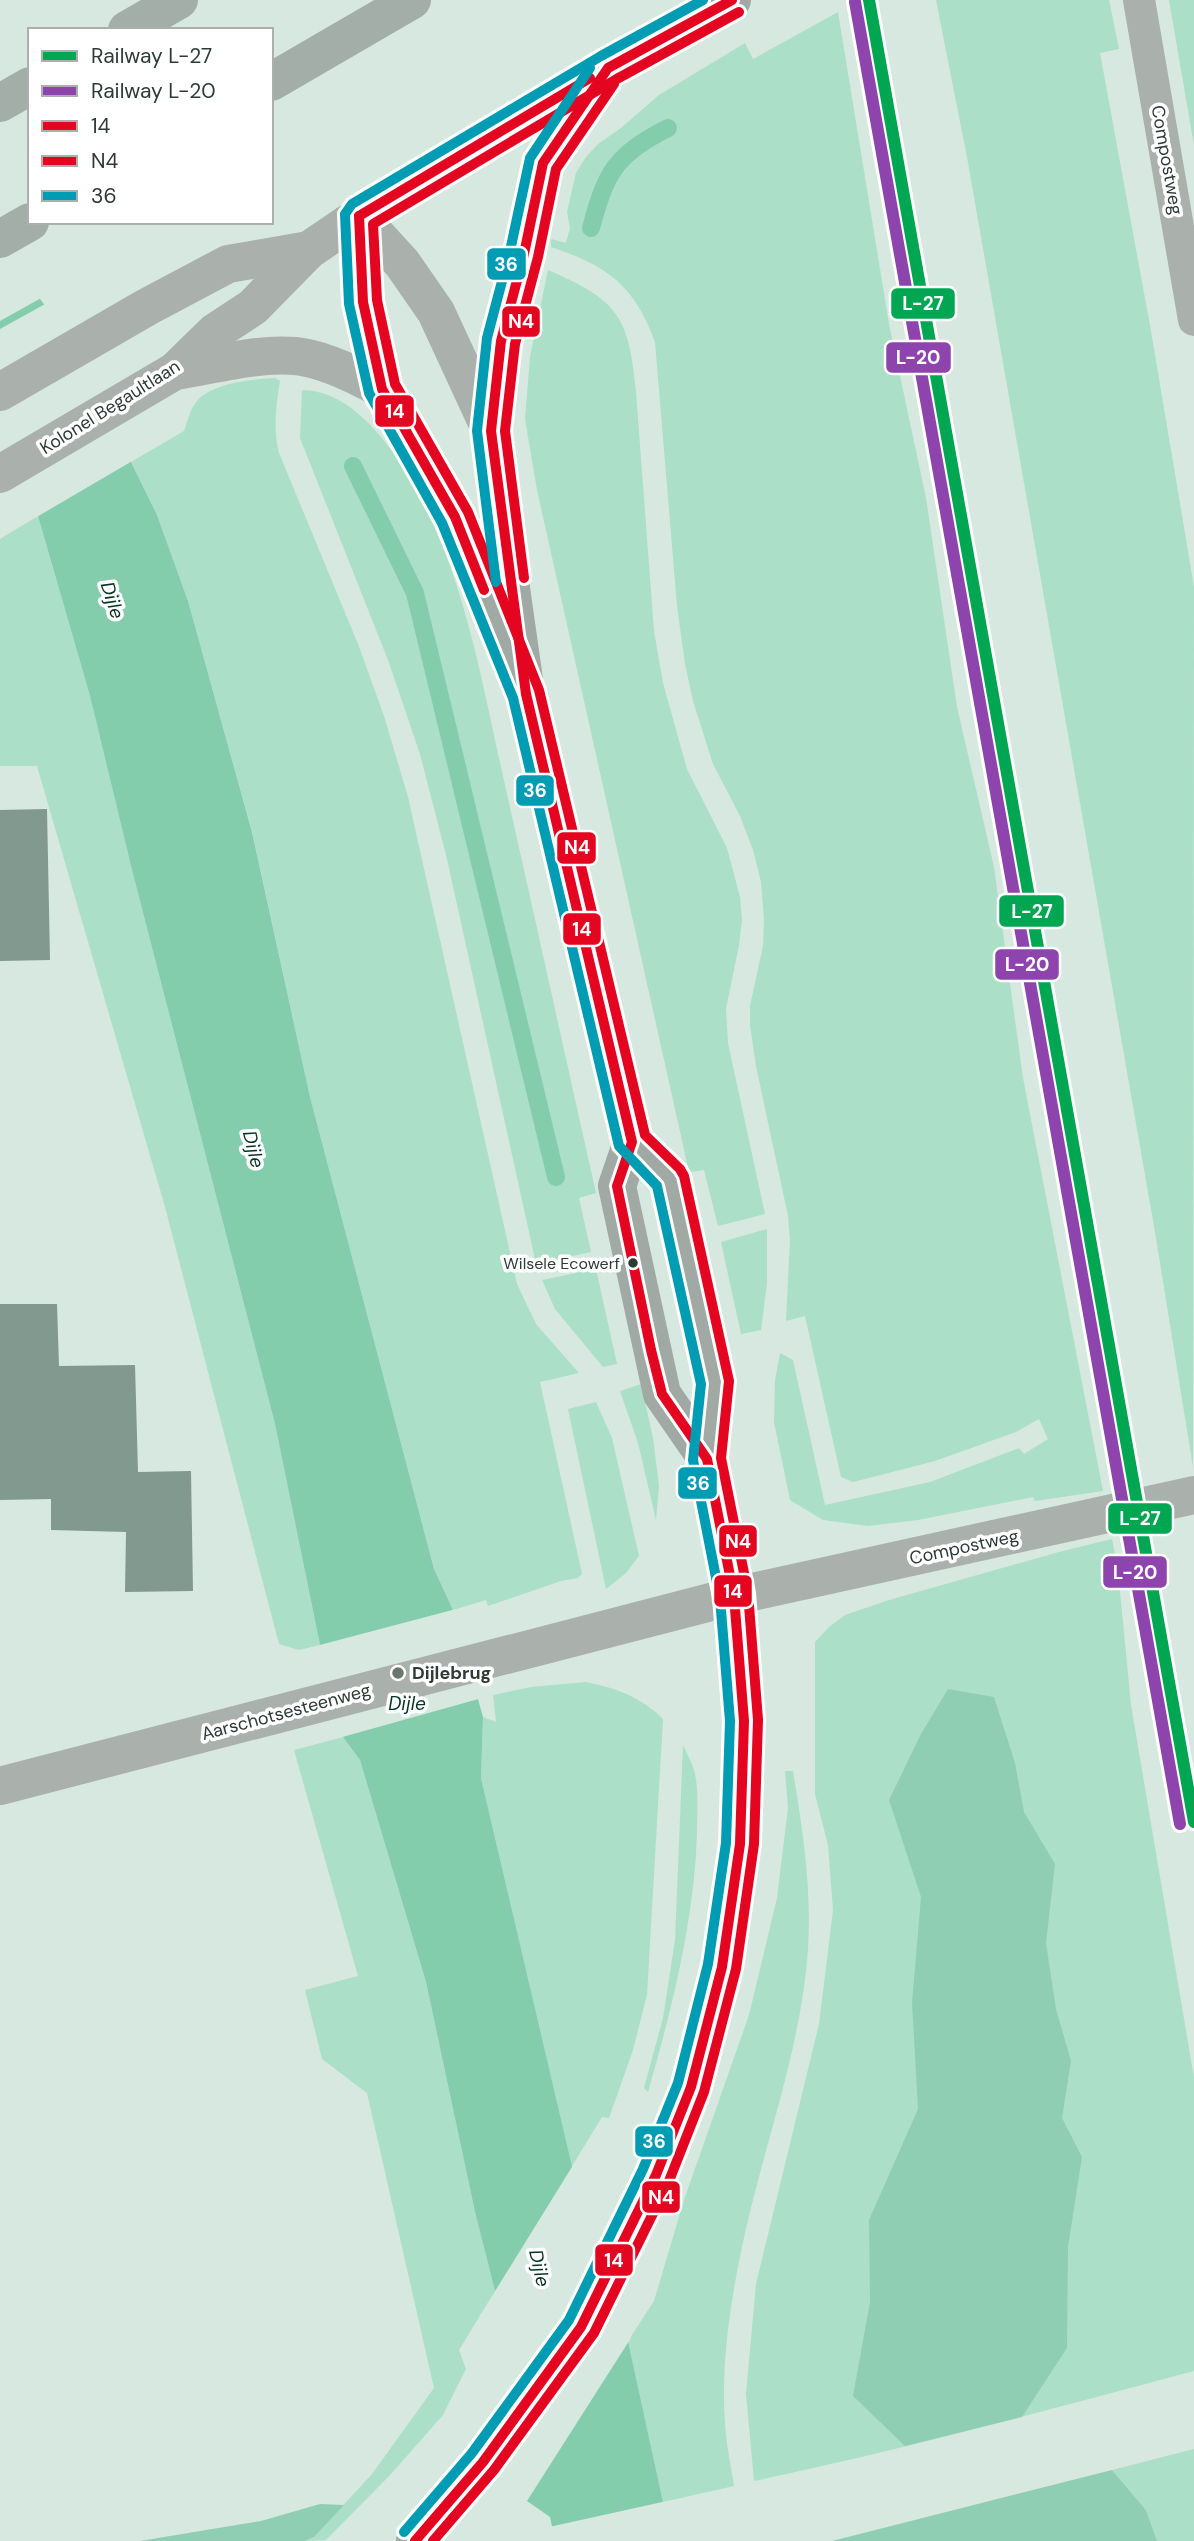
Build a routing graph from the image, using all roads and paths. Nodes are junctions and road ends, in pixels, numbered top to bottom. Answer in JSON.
{"nodes":[{"id":1,"x":179,"y":0,"type":"edge"},
{"id":2,"x":412,"y":0,"type":"edge"},
{"id":3,"x":732,"y":0,"type":"edge"},
{"id":4,"x":1139,"y":0,"type":"edge"},
{"id":5,"x":130,"y":28,"type":"edge"},
{"id":6,"x":608,"y":68,"type":"junction"},
{"id":7,"x":273,"y":81,"type":"edge"},
{"id":8,"x":28,"y":87,"type":"edge"},
{"id":9,"x":0,"y":103,"type":"edge"},
{"id":10,"x":359,"y":216,"type":"junction"},
{"id":11,"x":28,"y":223,"type":"edge"},
{"id":12,"x":0,"y":239,"type":"edge"},
{"id":13,"x":309,"y":250,"type":"junction"},
{"id":14,"x":1194,"y":320,"type":"edge"},
{"id":15,"x":175,"y":371,"type":"junction"},
{"id":16,"x":382,"y":389,"type":"junction"},
{"id":17,"x":0,"y":392,"type":"edge"},
{"id":18,"x":491,"y":431,"type":"junction"},
{"id":19,"x":0,"y":474,"type":"edge"},
{"id":20,"x":526,"y":694,"type":"junction"},
{"id":21,"x":632,"y":1142,"type":"junction"},
{"id":22,"x":707,"y":1459,"type":"junction"},
{"id":23,"x":1194,"y":1495,"type":"edge"},
{"id":24,"x":734,"y":1596,"type":"junction"},
{"id":25,"x":0,"y":1786,"type":"edge"},
{"id":26,"x":415,"y":2541,"type":"edge"}],
"edges":[{"from":1,"to":5,"type":"highway"},
{"from":2,"to":7,"type":"highway"},
{"from":3,"to":6,"type":"main road"},
{"from":4,"to":14,"type":"lane","name":"Compostweg"},
{"from":6,"to":10,"type":"main road"},
{"from":6,"to":18,"type":"main road"},
{"from":8,"to":9,"type":"highway"},
{"from":10,"to":13,"type":"street","name":"Kolonel Begaultlaan"},
{"from":10,"to":16,"type":"main road"},
{"from":10,"to":18,"type":"street"},
{"from":11,"to":12,"type":"highway"},
{"from":13,"to":15,"type":"street","name":"Kolonel Begaultlaan"},
{"from":13,"to":17,"type":"street","name":"Kolonel Begaultlaan"},
{"from":15,"to":16,"type":"street"},
{"from":15,"to":19,"type":"street","name":"Kolonel Begaultlaan"},
{"from":16,"to":20,"type":"main road"},
{"from":18,"to":20,"type":"main road"},
{"from":20,"to":21,"type":"main road"},
{"from":21,"to":22,"type":"main road"},
{"from":21,"to":22,"type":"main road"},
{"from":22,"to":24,"type":"main road"},
{"from":23,"to":24,"type":"street","name":"Compostweg"},
{"from":24,"to":25,"type":"street","name":"Aarschotsesteenweg"},
{"from":24,"to":26,"type":"main road"}]}
